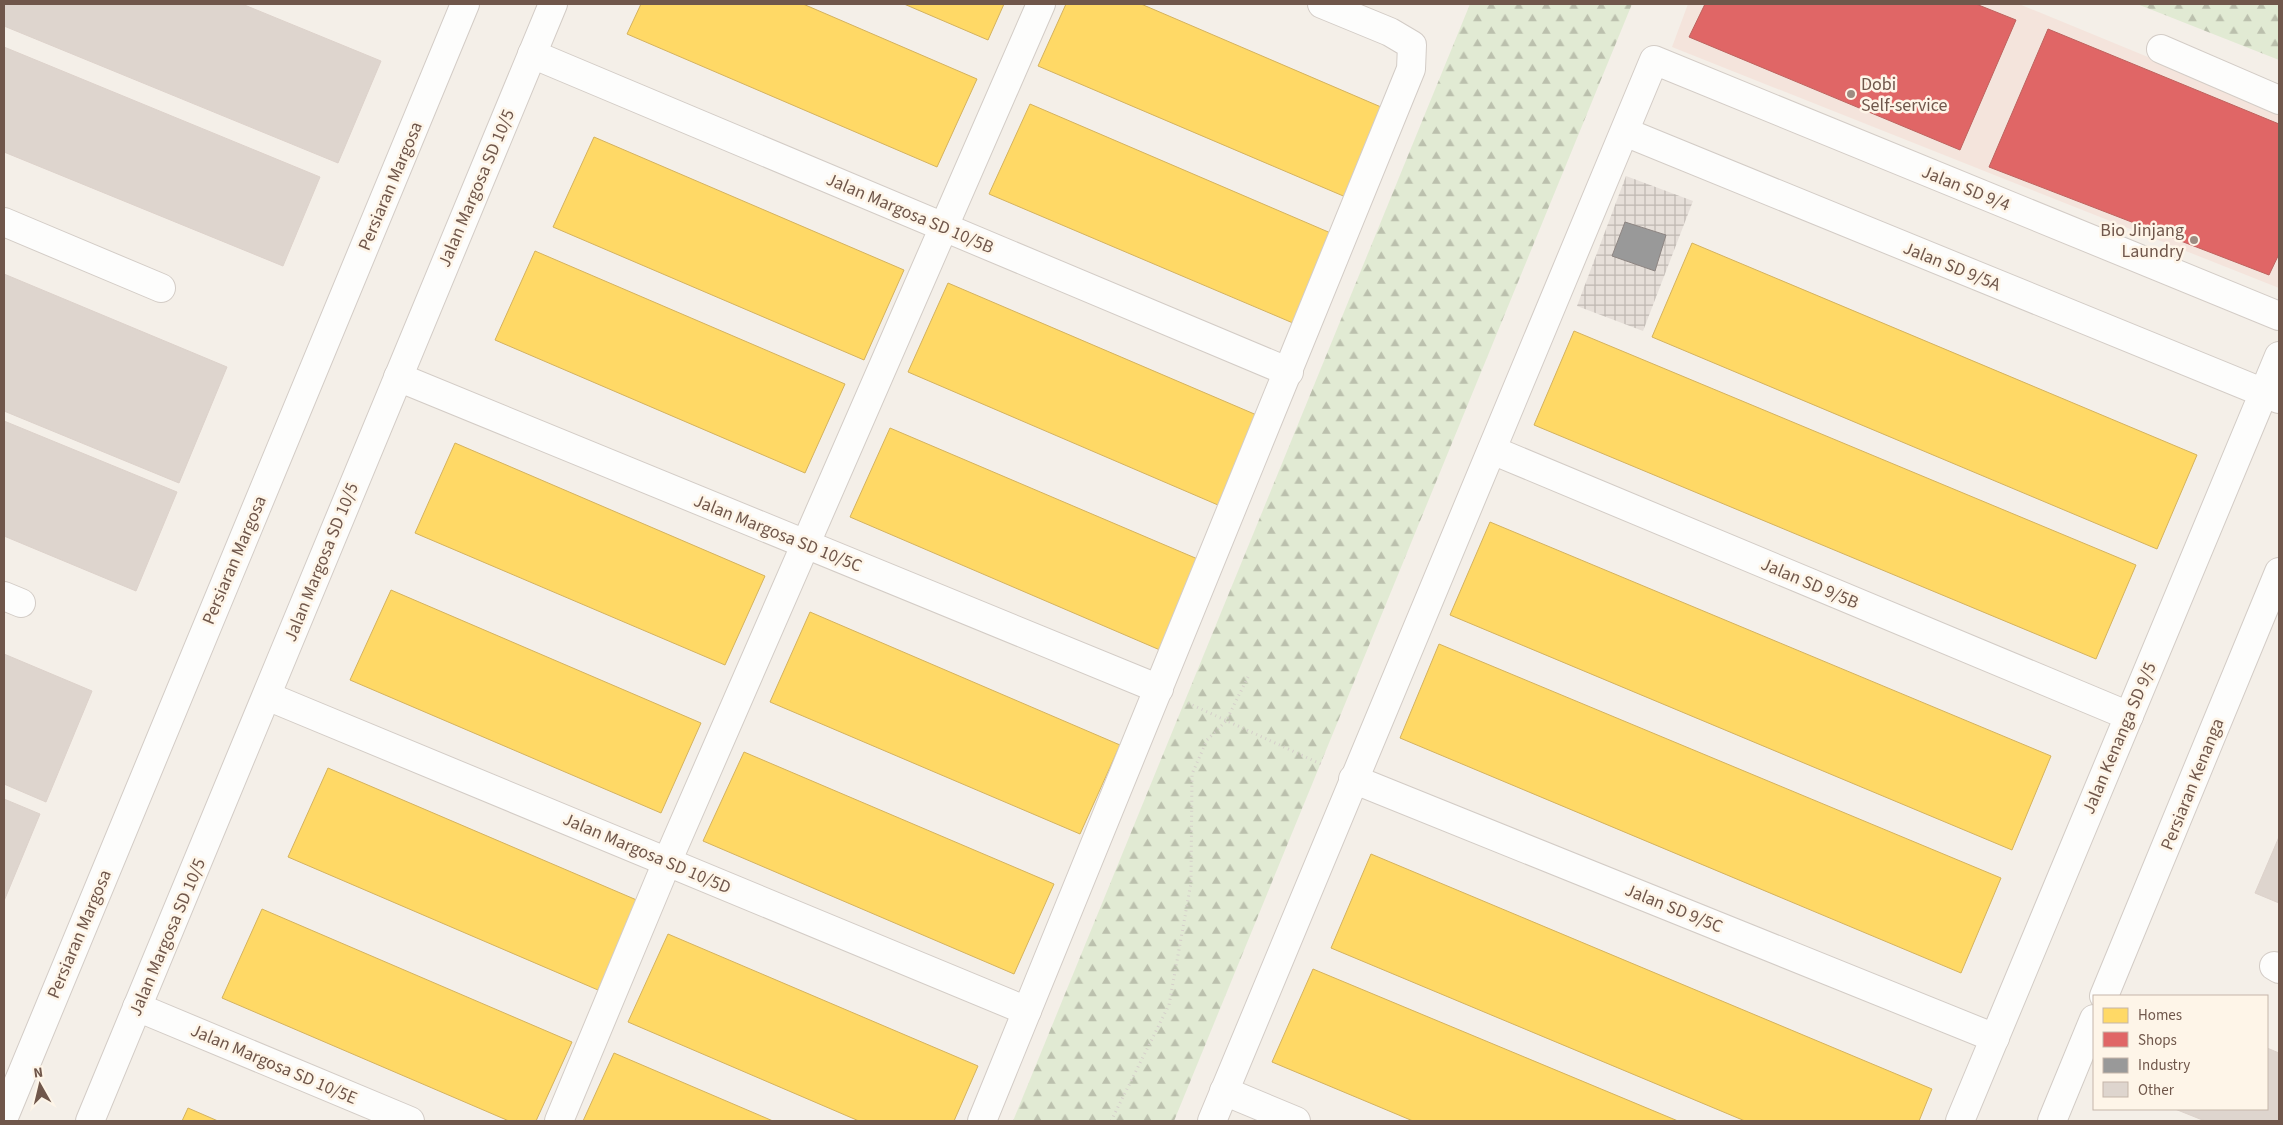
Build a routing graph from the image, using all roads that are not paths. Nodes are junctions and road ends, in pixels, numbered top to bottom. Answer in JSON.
{"nodes":[{"id":1,"x":466,"y":4,"type":"edge"},
{"id":2,"x":553,"y":4,"type":"edge"},
{"id":3,"x":1041,"y":4,"type":"edge"},
{"id":4,"x":1322,"y":4,"type":"edge"},
{"id":5,"x":2161,"y":49,"type":"dead end"},
{"id":6,"x":532,"y":54,"type":"junction"},
{"id":7,"x":2279,"y":100,"type":"edge"},
{"id":8,"x":1625,"y":132,"type":"junction"},
{"id":9,"x":4,"y":222,"type":"edge"},
{"id":10,"x":944,"y":227,"type":"junction"},
{"id":11,"x":161,"y":288,"type":"dead end"},
{"id":12,"x":2279,"y":316,"type":"edge"},
{"id":13,"x":2279,"y":356,"type":"edge"},
{"id":14,"x":1289,"y":372,"type":"junction"},
{"id":15,"x":398,"y":377,"type":"junction"},
{"id":16,"x":2272,"y":396,"type":"edge"},
{"id":17,"x":1492,"y":450,"type":"junction"},
{"id":18,"x":805,"y":544,"type":"junction"},
{"id":19,"x":2279,"y":572,"type":"edge"},
{"id":20,"x":1159,"y":689,"type":"junction"},
{"id":21,"x":267,"y":696,"type":"junction"},
{"id":22,"x":2129,"y":716,"type":"junction"},
{"id":23,"x":1353,"y":779,"type":"junction"},
{"id":24,"x":667,"y":862,"type":"junction"},
{"id":25,"x":2104,"y":995,"type":"edge"},
{"id":26,"x":138,"y":1007,"type":"junction"},
{"id":27,"x":1027,"y":1011,"type":"junction"},
{"id":28,"x":2093,"y":1021,"type":"edge"},
{"id":29,"x":1995,"y":1038,"type":"junction"},
{"id":30,"x":1224,"y":1091,"type":"junction"},
{"id":31,"x":4,"y":1116,"type":"edge"},
{"id":32,"x":90,"y":1121,"type":"edge"},
{"id":33,"x":410,"y":1121,"type":"edge"},
{"id":34,"x":560,"y":1121,"type":"edge"},
{"id":35,"x":982,"y":1121,"type":"edge"},
{"id":36,"x":1212,"y":1121,"type":"edge"},
{"id":37,"x":1296,"y":1121,"type":"edge"},
{"id":38,"x":1960,"y":1121,"type":"edge"},
{"id":39,"x":2052,"y":1121,"type":"edge"}],
"edges":[{"from":1,"to":31,"type":"street","name":"Persiaran Margosa"},
{"from":2,"to":6,"type":"street","name":"Jalan Margosa SD 10/5"},
{"from":3,"to":10,"type":"street"},
{"from":4,"to":14,"type":"street"},
{"from":5,"to":7,"type":"street"},
{"from":6,"to":10,"type":"street","name":"Jalan Margosa SD 10/5B"},
{"from":6,"to":15,"type":"street","name":"Jalan Margosa SD 10/5"},
{"from":8,"to":12,"type":"street","name":"Jalan SD 9/4"},
{"from":8,"to":16,"type":"street","name":"Jalan SD 9/5A"},
{"from":8,"to":17,"type":"street"},
{"from":9,"to":11,"type":"street"},
{"from":10,"to":14,"type":"street","name":"Jalan Margosa SD 10/5B"},
{"from":10,"to":18,"type":"street"},
{"from":13,"to":16,"type":"street","name":"Jalan Kenanga SD 9/5"},
{"from":14,"to":20,"type":"street"},
{"from":15,"to":18,"type":"street","name":"Jalan Margosa SD 10/5C"},
{"from":15,"to":21,"type":"street","name":"Jalan Margosa SD 10/5"},
{"from":16,"to":22,"type":"street","name":"Jalan Kenanga SD 9/5"},
{"from":17,"to":22,"type":"street","name":"Jalan SD 9/5B"},
{"from":17,"to":23,"type":"street"},
{"from":18,"to":20,"type":"street","name":"Jalan Margosa SD 10/5C"},
{"from":18,"to":24,"type":"street"},
{"from":19,"to":25,"type":"street","name":"Persiaran Kenanga"},
{"from":20,"to":27,"type":"street"},
{"from":21,"to":24,"type":"street","name":"Jalan Margosa SD 10/5D"},
{"from":21,"to":26,"type":"street","name":"Jalan Margosa SD 10/5"},
{"from":22,"to":29,"type":"street","name":"Jalan Kenanga SD 9/5"},
{"from":23,"to":29,"type":"street","name":"Jalan SD 9/5C"},
{"from":23,"to":30,"type":"street"},
{"from":24,"to":27,"type":"street","name":"Jalan Margosa SD 10/5D"},
{"from":24,"to":34,"type":"street"},
{"from":26,"to":32,"type":"street","name":"Jalan Margosa SD 10/5"},
{"from":26,"to":33,"type":"street","name":"Jalan Margosa SD 10/5E"},
{"from":27,"to":35,"type":"street"},
{"from":28,"to":39,"type":"street"},
{"from":29,"to":38,"type":"street","name":"Jalan Kenanga SD 9/5"},
{"from":30,"to":36,"type":"street"},
{"from":30,"to":37,"type":"street"}]}
